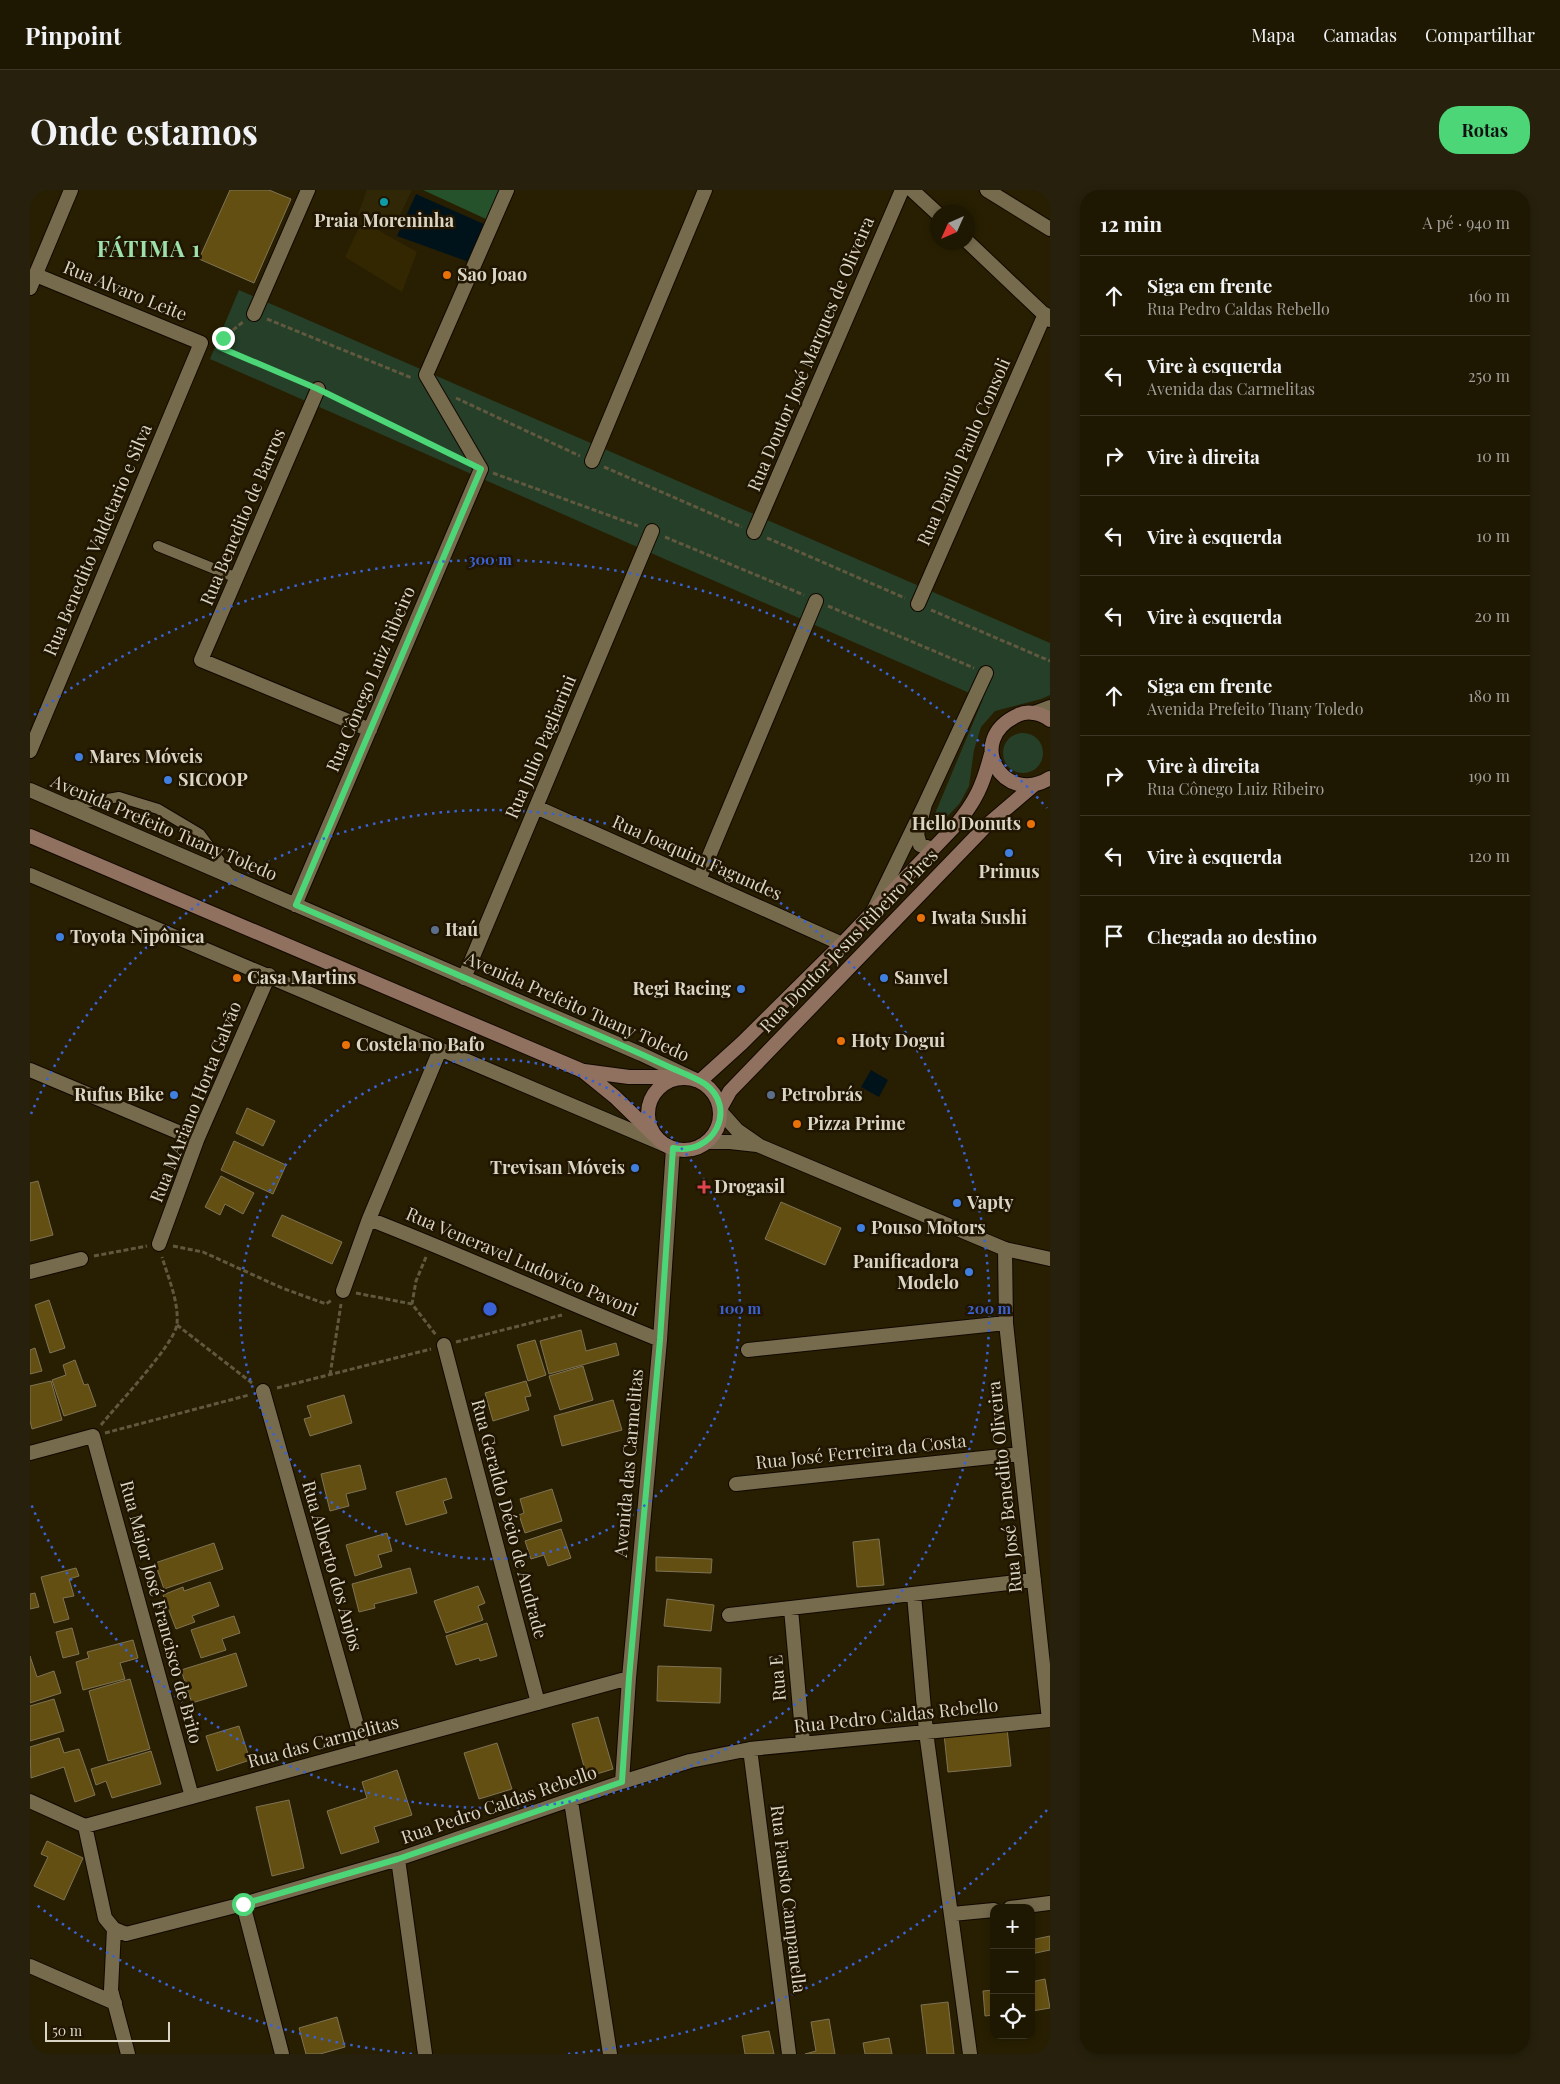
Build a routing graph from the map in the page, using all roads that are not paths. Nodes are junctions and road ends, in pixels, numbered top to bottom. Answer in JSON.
{"nodes":[{"id":1,"x":71,"y":190,"type":"edge"},
{"id":2,"x":308,"y":190,"type":"edge"},
{"id":3,"x":508,"y":190,"type":"edge"},
{"id":4,"x":706,"y":190,"type":"edge"},
{"id":5,"x":902,"y":190,"type":"edge"},
{"id":6,"x":912,"y":190,"type":"edge"},
{"id":7,"x":987,"y":190,"type":"edge"},
{"id":8,"x":930,"y":207,"type":"edge"},
{"id":9,"x":1050,"y":228,"type":"edge"},
{"id":10,"x":975,"y":249,"type":"edge"},
{"id":11,"x":33,"y":282,"type":"edge"},
{"id":12,"x":254,"y":314,"type":"road end"},
{"id":13,"x":1047,"y":317,"type":"edge"},
{"id":14,"x":201,"y":343,"type":"joint"},
{"id":15,"x":318,"y":389,"type":"road end"},
{"id":16,"x":592,"y":461,"type":"road end"},
{"id":17,"x":652,"y":531,"type":"road end"},
{"id":18,"x":754,"y":532,"type":"road end"},
{"id":19,"x":158,"y":546,"type":"dead end"},
{"id":20,"x":237,"y":578,"type":"junction"},
{"id":21,"x":816,"y":601,"type":"road end"},
{"id":22,"x":918,"y":604,"type":"road end"},
{"id":23,"x":986,"y":673,"type":"road end"},
{"id":24,"x":1050,"y":707,"type":"edge"},
{"id":25,"x":1034,"y":713,"type":"junction"},
{"id":26,"x":1050,"y":720,"type":"edge"},
{"id":27,"x":370,"y":730,"type":"junction"},
{"id":28,"x":30,"y":751,"type":"edge"},
{"id":29,"x":991,"y":754,"type":"junction"},
{"id":30,"x":1044,"y":782,"type":"edge"},
{"id":31,"x":30,"y":790,"type":"edge"},
{"id":32,"x":925,"y":804,"type":"junction"},
{"id":33,"x":67,"y":806,"type":"junction"},
{"id":34,"x":536,"y":807,"type":"junction"},
{"id":35,"x":30,"y":836,"type":"edge"},
{"id":36,"x":933,"y":849,"type":"junction"},
{"id":37,"x":30,"y":875,"type":"edge"},
{"id":38,"x":231,"y":877,"type":"junction"},
{"id":39,"x":699,"y":880,"type":"junction"},
{"id":40,"x":296,"y":905,"type":"junction"},
{"id":41,"x":872,"y":912,"type":"junction"},
{"id":42,"x":842,"y":944,"type":"junction"},
{"id":43,"x":269,"y":975,"type":"junction"},
{"id":44,"x":464,"y":978,"type":"junction"},
{"id":45,"x":440,"y":1050,"type":"junction"},
{"id":46,"x":30,"y":1070,"type":"edge"},
{"id":47,"x":583,"y":1071,"type":"junction"},
{"id":48,"x":680,"y":1077,"type":"junction"},
{"id":49,"x":698,"y":1080,"type":"junction"},
{"id":50,"x":720,"y":1110,"type":"junction"},
{"id":51,"x":654,"y":1135,"type":"junction"},
{"id":52,"x":197,"y":1140,"type":"junction"},
{"id":53,"x":707,"y":1142,"type":"junction"},
{"id":54,"x":760,"y":1146,"type":"junction"},
{"id":55,"x":671,"y":1148,"type":"junction"},
{"id":56,"x":369,"y":1219,"type":"junction"},
{"id":57,"x":159,"y":1244,"type":"road end"},
{"id":58,"x":1005,"y":1249,"type":"junction"},
{"id":59,"x":81,"y":1259,"type":"road end"},
{"id":60,"x":1050,"y":1259,"type":"edge"},
{"id":61,"x":30,"y":1272,"type":"edge"},
{"id":62,"x":343,"y":1291,"type":"road end"},
{"id":63,"x":1006,"y":1324,"type":"junction"},
{"id":64,"x":660,"y":1340,"type":"junction"},
{"id":65,"x":444,"y":1345,"type":"road end"},
{"id":66,"x":748,"y":1350,"type":"dead end"},
{"id":67,"x":263,"y":1392,"type":"road end"},
{"id":68,"x":30,"y":1453,"type":"edge"},
{"id":69,"x":1020,"y":1454,"type":"junction"},
{"id":70,"x":736,"y":1484,"type":"dead end"},
{"id":71,"x":1034,"y":1580,"type":"junction"},
{"id":72,"x":914,"y":1595,"type":"junction"},
{"id":73,"x":791,"y":1609,"type":"junction"},
{"id":74,"x":730,"y":1615,"type":"dead end"},
{"id":75,"x":629,"y":1678,"type":"junction"},
{"id":76,"x":538,"y":1703,"type":"junction"},
{"id":77,"x":1049,"y":1720,"type":"edge"},
{"id":78,"x":926,"y":1732,"type":"junction"},
{"id":79,"x":803,"y":1744,"type":"junction"},
{"id":80,"x":364,"y":1750,"type":"junction"},
{"id":81,"x":750,"y":1750,"type":"junction"},
{"id":82,"x":622,"y":1782,"type":"junction"},
{"id":83,"x":192,"y":1797,"type":"junction"},
{"id":84,"x":30,"y":1801,"type":"edge"},
{"id":85,"x":571,"y":1801,"type":"junction"},
{"id":86,"x":85,"y":1826,"type":"junction"},
{"id":87,"x":398,"y":1859,"type":"junction"},
{"id":88,"x":1050,"y":1903,"type":"edge"},
{"id":89,"x":243,"y":1904,"type":"junction"},
{"id":90,"x":1035,"y":1905,"type":"edge"},
{"id":91,"x":990,"y":1910,"type":"edge"},
{"id":92,"x":952,"y":1914,"type":"junction"},
{"id":93,"x":114,"y":1929,"type":"junction"},
{"id":94,"x":30,"y":1966,"type":"edge"},
{"id":95,"x":115,"y":2003,"type":"junction"},
{"id":96,"x":128,"y":2054,"type":"edge"},
{"id":97,"x":282,"y":2054,"type":"edge"},
{"id":98,"x":425,"y":2054,"type":"edge"},
{"id":99,"x":610,"y":2054,"type":"edge"},
{"id":100,"x":789,"y":2054,"type":"edge"},
{"id":101,"x":970,"y":2054,"type":"edge"}],
"edges":[{"from":1,"to":11,"type":"street"},
{"from":2,"to":12,"type":"street"},
{"from":3,"to":27,"type":"street","name":"Rua Cônego Luiz Ribeiro"},
{"from":4,"to":16,"type":"street"},
{"from":5,"to":18,"type":"street","name":"Rua Doutor José Marques de Oliveira"},
{"from":6,"to":8,"type":"street"},
{"from":7,"to":9,"type":"street"},
{"from":10,"to":13,"type":"street"},
{"from":11,"to":14,"type":"street","name":"Rua Alvaro Leite"},
{"from":13,"to":22,"type":"street","name":"Rua Danilo Paulo Consoli"},
{"from":14,"to":28,"type":"street","name":"Rua Benedito Valdetario e Silva"},
{"from":15,"to":20,"type":"street","name":"Rua Benedito de Barros"},
{"from":17,"to":34,"type":"street","name":"Rua Julio Pagliarini"},
{"from":19,"to":20,"type":"lane"},
{"from":20,"to":27,"type":"street","name":"Rua Benedito de Barros"},
{"from":21,"to":39,"type":"street"},
{"from":23,"to":32,"type":"street","name":"Rua Doutor Jesus Ribeiro Pires"},
{"from":24,"to":25,"type":"street"},
{"from":25,"to":26,"type":"main road"},
{"from":25,"to":29,"type":"main road","name":"Rua Doutor Jesus Ribeiro Pires"},
{"from":27,"to":40,"type":"street","name":"Rua Cônego Luiz Ribeiro"},
{"from":29,"to":30,"type":"main road"},
{"from":29,"to":36,"type":"main road","name":"Rua Doutor Jesus Ribeiro Pires"},
{"from":30,"to":50,"type":"main road","name":"Rua Doutor Jesus Ribeiro Pires"},
{"from":31,"to":33,"type":"street","name":"Avenida Prefeito Tuany Toledo"},
{"from":32,"to":36,"type":"street","name":"Rua Doutor Jesus Ribeiro Pires"},
{"from":32,"to":41,"type":"street","name":"Rua Doutor Jesus Ribeiro Pires"},
{"from":33,"to":38,"type":"street","name":"Avenida Prefeito Tuany Toledo"},
{"from":33,"to":38,"type":"lane"},
{"from":34,"to":39,"type":"street","name":"Rua Joaquim Fagundes"},
{"from":34,"to":44,"type":"street","name":"Rua Julio Pagliarini"},
{"from":35,"to":47,"type":"main road","name":"Avenida Prefeito Tuany Toledo"},
{"from":36,"to":41,"type":"main road","name":"Rua Doutor Jesus Ribeiro Pires"},
{"from":37,"to":43,"type":"street"},
{"from":38,"to":40,"type":"street","name":"Avenida Prefeito Tuany Toledo"},
{"from":39,"to":42,"type":"street","name":"Rua Joaquim Fagundes"},
{"from":40,"to":44,"type":"street","name":"Avenida Prefeito Tuany Toledo"},
{"from":41,"to":42,"type":"main road","name":"Rua Doutor Jesus Ribeiro Pires"},
{"from":42,"to":49,"type":"main road","name":"Rua Doutor Jesus Ribeiro Pires"},
{"from":43,"to":45,"type":"street"},
{"from":43,"to":52,"type":"street","name":"Rua MAriano Horta Galvão"},
{"from":44,"to":49,"type":"street","name":"Avenida Prefeito Tuany Toledo"},
{"from":45,"to":55,"type":"street"},
{"from":45,"to":56,"type":"street"},
{"from":46,"to":52,"type":"street"},
{"from":47,"to":48,"type":"main road","name":"Avenida Prefeito Tuany Toledo"},
{"from":47,"to":51,"type":"main road","name":"Avenida Prefeito Tuany Toledo"},
{"from":48,"to":49,"type":"main road"},
{"from":48,"to":51,"type":"main road"},
{"from":49,"to":50,"type":"main road"},
{"from":50,"to":53,"type":"main road"},
{"from":50,"to":54,"type":"street"},
{"from":51,"to":55,"type":"main road"},
{"from":52,"to":57,"type":"street","name":"Rua MAriano Horta Galvão"},
{"from":53,"to":54,"type":"street"},
{"from":53,"to":55,"type":"main road"},
{"from":54,"to":58,"type":"street"},
{"from":55,"to":64,"type":"street","name":"Avenida das Carmelitas"},
{"from":56,"to":62,"type":"street"},
{"from":56,"to":64,"type":"street","name":"Rua Veneravel Ludovico Pavoni"},
{"from":58,"to":60,"type":"street"},
{"from":58,"to":63,"type":"street","name":"Rua José Benedito Oliveira"},
{"from":59,"to":61,"type":"street"},
{"from":63,"to":66,"type":"street"},
{"from":63,"to":69,"type":"street","name":"Rua José Benedito Oliveira"},
{"from":64,"to":75,"type":"street","name":"Avenida das Carmelitas"},
{"from":65,"to":76,"type":"street","name":"Rua Geraldo Décio de Andrade"},
{"from":67,"to":80,"type":"street","name":"Rua Alberto dos Anjos"},
{"from":68,"to":83,"type":"street","name":"Rua Major José Francisco de Brito"},
{"from":69,"to":70,"type":"street","name":"Rua José Ferreira da Costa"},
{"from":69,"to":71,"type":"street","name":"Rua José Benedito Oliveira"},
{"from":71,"to":72,"type":"street"},
{"from":71,"to":77,"type":"street","name":"Rua José Benedito Oliveira"},
{"from":72,"to":73,"type":"street"},
{"from":72,"to":78,"type":"street"},
{"from":73,"to":74,"type":"street"},
{"from":73,"to":79,"type":"street","name":"Rua E"},
{"from":75,"to":76,"type":"street","name":"Rua das Carmelitas"},
{"from":75,"to":82,"type":"street","name":"Avenida das Carmelitas"},
{"from":76,"to":80,"type":"street","name":"Rua das Carmelitas"},
{"from":77,"to":78,"type":"street","name":"Rua Pedro Caldas Rebello"},
{"from":78,"to":79,"type":"street","name":"Rua Pedro Caldas Rebello"},
{"from":78,"to":92,"type":"street"},
{"from":79,"to":81,"type":"street","name":"Rua Pedro Caldas Rebello"},
{"from":80,"to":83,"type":"street","name":"Rua das Carmelitas"},
{"from":81,"to":82,"type":"street","name":"Rua Pedro Caldas Rebello"},
{"from":81,"to":100,"type":"street","name":"Rua Fausto Campanella"},
{"from":82,"to":85,"type":"street","name":"Rua Pedro Caldas Rebello"},
{"from":83,"to":86,"type":"street","name":"Rua das Carmelitas"},
{"from":84,"to":86,"type":"street"},
{"from":85,"to":87,"type":"street","name":"Rua Pedro Caldas Rebello"},
{"from":85,"to":99,"type":"street"},
{"from":86,"to":93,"type":"street"},
{"from":87,"to":89,"type":"street","name":"Rua Pedro Caldas Rebello"},
{"from":87,"to":98,"type":"street"},
{"from":88,"to":90,"type":"street"},
{"from":89,"to":93,"type":"street","name":"Rua Pedro Caldas Rebello"},
{"from":89,"to":97,"type":"street"},
{"from":91,"to":92,"type":"street"},
{"from":92,"to":101,"type":"street"},
{"from":93,"to":95,"type":"street"},
{"from":94,"to":95,"type":"street"},
{"from":95,"to":96,"type":"street"}]}
